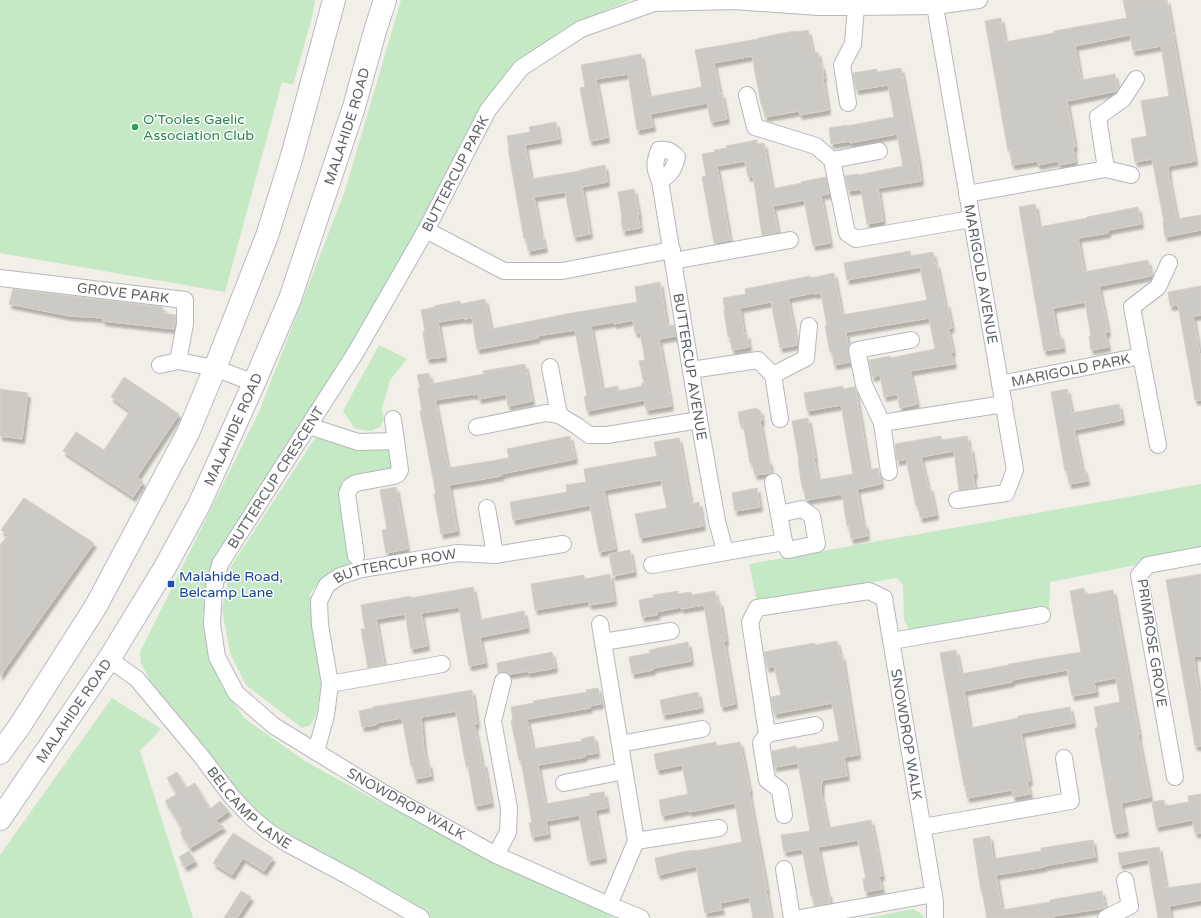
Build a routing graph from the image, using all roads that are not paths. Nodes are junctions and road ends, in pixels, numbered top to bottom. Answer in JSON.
{"nodes":[{"id":1,"x":334,"y":0,"type":"edge"},
{"id":2,"x":386,"y":0,"type":"edge"},
{"id":3,"x":979,"y":0,"type":"edge"},
{"id":4,"x":654,"y":1,"type":"edge"},
{"id":5,"x":935,"y":6,"type":"junction"},
{"id":6,"x":856,"y":8,"type":"junction"},
{"id":7,"x":1136,"y":79,"type":"dead end"},
{"id":8,"x":747,"y":95,"type":"dead end"},
{"id":9,"x":848,"y":103,"type":"dead end"},
{"id":10,"x":879,"y":151,"type":"dead end"},
{"id":11,"x":832,"y":160,"type":"junction"},
{"id":12,"x":1106,"y":169,"type":"junction"},
{"id":13,"x":1131,"y":174,"type":"dead end"},
{"id":14,"x":660,"y":181,"type":"dead end"},
{"id":15,"x":967,"y":194,"type":"junction"},
{"id":16,"x":971,"y":219,"type":"junction"},
{"id":17,"x":426,"y":230,"type":"junction"},
{"id":18,"x":790,"y":240,"type":"dead end"},
{"id":19,"x":672,"y":256,"type":"junction"},
{"id":20,"x":1169,"y":263,"type":"dead end"},
{"id":21,"x":0,"y":278,"type":"edge"},
{"id":22,"x":809,"y":326,"type":"dead end"},
{"id":23,"x":911,"y":340,"type":"dead end"},
{"id":24,"x":1141,"y":356,"type":"junction"},
{"id":25,"x":178,"y":361,"type":"junction"},
{"id":26,"x":160,"y":365,"type":"dead end"},
{"id":27,"x":550,"y":367,"type":"dead end"},
{"id":28,"x":215,"y":368,"type":"junction"},
{"id":29,"x":691,"y":370,"type":"junction"},
{"id":30,"x":773,"y":375,"type":"junction"},
{"id":31,"x":254,"y":383,"type":"junction"},
{"id":32,"x":1000,"y":384,"type":"junction"},
{"id":33,"x":1004,"y":404,"type":"junction"},
{"id":34,"x":559,"y":415,"type":"junction"},
{"id":35,"x":780,"y":418,"type":"dead end"},
{"id":36,"x":393,"y":419,"type":"dead end"},
{"id":37,"x":699,"y":420,"type":"junction"},
{"id":38,"x":882,"y":423,"type":"junction"},
{"id":39,"x":309,"y":426,"type":"junction"},
{"id":40,"x":477,"y":427,"type":"dead end"},
{"id":41,"x":396,"y":441,"type":"junction"},
{"id":42,"x":1158,"y":445,"type":"dead end"},
{"id":43,"x":889,"y":472,"type":"dead end"},
{"id":44,"x":773,"y":482,"type":"dead end"},
{"id":45,"x":957,"y":500,"type":"dead end"},
{"id":46,"x":487,"y":508,"type":"dead end"},
{"id":47,"x":779,"y":514,"type":"junction"},
{"id":48,"x":784,"y":542,"type":"junction"},
{"id":49,"x":563,"y":544,"type":"dead end"},
{"id":50,"x":725,"y":551,"type":"junction"},
{"id":51,"x":495,"y":555,"type":"junction"},
{"id":52,"x":1201,"y":555,"type":"edge"},
{"id":53,"x":356,"y":556,"type":"dead end"},
{"id":54,"x":652,"y":564,"type":"dead end"},
{"id":55,"x":1042,"y":615,"type":"dead end"},
{"id":56,"x":600,"y":624,"type":"dead end"},
{"id":57,"x":671,"y":631,"type":"dead end"},
{"id":58,"x":892,"y":641,"type":"junction"},
{"id":59,"x":603,"y":642,"type":"junction"},
{"id":60,"x":109,"y":658,"type":"junction"},
{"id":61,"x":442,"y":664,"type":"dead end"},
{"id":62,"x":504,"y":681,"type":"dead end"},
{"id":63,"x":330,"y":684,"type":"junction"},
{"id":64,"x":816,"y":725,"type":"dead end"},
{"id":65,"x":702,"y":729,"type":"dead end"},
{"id":66,"x":767,"y":734,"type":"junction"},
{"id":67,"x":620,"y":744,"type":"junction"},
{"id":68,"x":0,"y":752,"type":"edge"},
{"id":69,"x":316,"y":752,"type":"junction"},
{"id":70,"x":1064,"y":758,"type":"dead end"},
{"id":71,"x":624,"y":771,"type":"junction"},
{"id":72,"x":1175,"y":777,"type":"dead end"},
{"id":73,"x":564,"y":783,"type":"dead end"},
{"id":74,"x":784,"y":815,"type":"dead end"},
{"id":75,"x":0,"y":819,"type":"edge"},
{"id":76,"x":923,"y":827,"type":"junction"},
{"id":77,"x":719,"y":828,"type":"dead end"},
{"id":78,"x":636,"y":841,"type":"junction"},
{"id":79,"x":496,"y":855,"type":"junction"},
{"id":80,"x":784,"y":869,"type":"dead end"},
{"id":81,"x":1125,"y":880,"type":"dead end"},
{"id":82,"x":934,"y":894,"type":"junction"},
{"id":83,"x":609,"y":906,"type":"junction"},
{"id":84,"x":421,"y":918,"type":"edge"},
{"id":85,"x":641,"y":918,"type":"edge"},
{"id":86,"x":792,"y":918,"type":"edge"},
{"id":87,"x":800,"y":918,"type":"edge"},
{"id":88,"x":934,"y":918,"type":"edge"},
{"id":89,"x":1106,"y":918,"type":"edge"}],
"edges":[{"from":1,"to":28,"type":"main road"},
{"from":2,"to":31,"type":"main road","name":"MALAHIDE ROAD"},
{"from":3,"to":5,"type":"street","name":"BUTTERCUP PARK"},
{"from":4,"to":6,"type":"street","name":"BUTTERCUP PARK"},
{"from":4,"to":17,"type":"street","name":"BUTTERCUP PARK"},
{"from":5,"to":6,"type":"street","name":"BUTTERCUP PARK"},
{"from":5,"to":15,"type":"street","name":"MARIGOLD AVENUE"},
{"from":6,"to":9,"type":"street"},
{"from":7,"to":12,"type":"street"},
{"from":8,"to":11,"type":"street"},
{"from":10,"to":11,"type":"street"},
{"from":11,"to":16,"type":"street"},
{"from":12,"to":13,"type":"street"},
{"from":12,"to":15,"type":"street"},
{"from":14,"to":19,"type":"street","name":"BUTTERCUP AVENUE"},
{"from":15,"to":16,"type":"street","name":"MARIGOLD AVENUE"},
{"from":16,"to":32,"type":"street","name":"MARIGOLD AVENUE"},
{"from":17,"to":19,"type":"street","name":"BUTTERCUP PARK"},
{"from":17,"to":39,"type":"street","name":"BUTTERCUP CRESCENT"},
{"from":18,"to":19,"type":"street","name":"BUTTERCUP PARK"},
{"from":19,"to":29,"type":"street","name":"BUTTERCUP AVENUE"},
{"from":20,"to":24,"type":"street","name":"MARIGOLD PARK"},
{"from":21,"to":25,"type":"street","name":"GROVE PARK"},
{"from":22,"to":30,"type":"street"},
{"from":23,"to":38,"type":"street"},
{"from":24,"to":32,"type":"street","name":"MARIGOLD PARK"},
{"from":24,"to":42,"type":"street","name":"MARIGOLD PARK"},
{"from":25,"to":26,"type":"street"},
{"from":25,"to":28,"type":"street"},
{"from":27,"to":34,"type":"street"},
{"from":28,"to":31,"type":"street"},
{"from":28,"to":68,"type":"main road"},
{"from":29,"to":30,"type":"street"},
{"from":29,"to":37,"type":"street","name":"BUTTERCUP AVENUE"},
{"from":30,"to":35,"type":"street"},
{"from":31,"to":60,"type":"main road","name":"MALAHIDE ROAD"},
{"from":32,"to":33,"type":"street","name":"MARIGOLD AVENUE"},
{"from":33,"to":38,"type":"street"},
{"from":33,"to":45,"type":"street","name":"MARIGOLD AVENUE"},
{"from":34,"to":37,"type":"street"},
{"from":34,"to":40,"type":"street"},
{"from":36,"to":41,"type":"street"},
{"from":37,"to":50,"type":"street","name":"BUTTERCUP AVENUE"},
{"from":38,"to":43,"type":"street"},
{"from":39,"to":41,"type":"street"},
{"from":39,"to":69,"type":"street","name":"BUTTERCUP CRESCENT"},
{"from":41,"to":53,"type":"street"},
{"from":44,"to":47,"type":"street"},
{"from":46,"to":51,"type":"street"},
{"from":47,"to":48,"type":"street"},
{"from":47,"to":48,"type":"street"},
{"from":48,"to":50,"type":"street"},
{"from":49,"to":51,"type":"street","name":"BUTTERCUP ROW"},
{"from":50,"to":54,"type":"street"},
{"from":51,"to":63,"type":"street","name":"BUTTERCUP ROW"},
{"from":52,"to":72,"type":"street","name":"PRIMROSE GROVE"},
{"from":55,"to":58,"type":"street"},
{"from":56,"to":59,"type":"street"},
{"from":57,"to":59,"type":"street"},
{"from":58,"to":66,"type":"street","name":"SNOWDROP WALK"},
{"from":58,"to":76,"type":"street","name":"SNOWDROP WALK"},
{"from":59,"to":67,"type":"street"},
{"from":60,"to":75,"type":"main road","name":"MALAHIDE ROAD"},
{"from":60,"to":84,"type":"street","name":"BELCAMP LANE"},
{"from":61,"to":63,"type":"street"},
{"from":62,"to":79,"type":"street"},
{"from":63,"to":69,"type":"street","name":"BUTTERCUP ROW"},
{"from":64,"to":66,"type":"street"},
{"from":65,"to":67,"type":"street"},
{"from":66,"to":74,"type":"street","name":"SNOWDROP WALK"},
{"from":67,"to":71,"type":"street"},
{"from":69,"to":79,"type":"street","name":"SNOWDROP WALK"},
{"from":70,"to":76,"type":"street"},
{"from":71,"to":73,"type":"street"},
{"from":71,"to":78,"type":"street"},
{"from":76,"to":82,"type":"street","name":"SNOWDROP WALK"},
{"from":77,"to":78,"type":"street"},
{"from":78,"to":83,"type":"street"},
{"from":79,"to":83,"type":"street","name":"SNOWDROP WALK"},
{"from":80,"to":86,"type":"street"},
{"from":81,"to":89,"type":"street"},
{"from":82,"to":87,"type":"street"},
{"from":82,"to":88,"type":"street","name":"SNOWDROP WALK"},
{"from":83,"to":85,"type":"street","name":"SNOWDROP WALK"}]}
